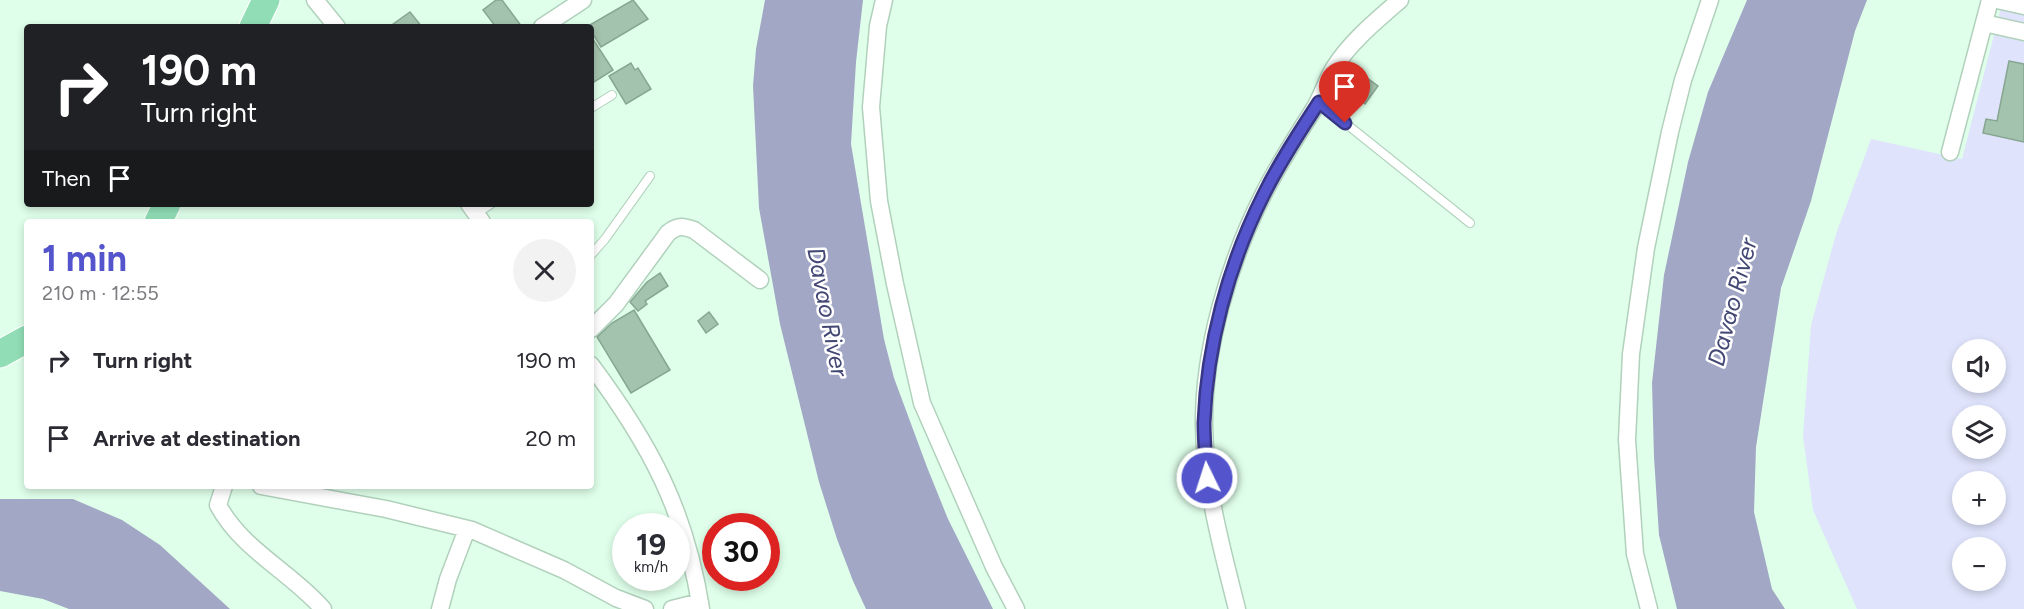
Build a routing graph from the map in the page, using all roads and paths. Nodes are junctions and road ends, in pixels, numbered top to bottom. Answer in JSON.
{"nodes":[{"id":1,"x":266,"y":0,"type":"edge"},
{"id":2,"x":315,"y":0,"type":"edge"},
{"id":3,"x":583,"y":0,"type":"edge"},
{"id":4,"x":884,"y":0,"type":"edge"},
{"id":5,"x":1400,"y":0,"type":"edge"},
{"id":6,"x":1710,"y":0,"type":"edge"},
{"id":7,"x":1990,"y":0,"type":"edge"},
{"id":8,"x":1997,"y":0,"type":"edge"},
{"id":9,"x":2024,"y":6,"type":"edge"},
{"id":10,"x":1984,"y":23,"type":"junction"},
{"id":11,"x":254,"y":24,"type":"edge"},
{"id":12,"x":335,"y":24,"type":"edge"},
{"id":13,"x":547,"y":24,"type":"edge"},
{"id":14,"x":2024,"y":32,"type":"edge"},
{"id":15,"x":612,"y":95,"type":"dead end"},
{"id":16,"x":1319,"y":102,"type":"junction"},
{"id":17,"x":594,"y":106,"type":"edge"},
{"id":18,"x":1950,"y":152,"type":"dead end"},
{"id":19,"x":651,"y":176,"type":"dead end"},
{"id":20,"x":1470,"y":224,"type":"dead end"},
{"id":21,"x":594,"y":252,"type":"edge"},
{"id":22,"x":760,"y":280,"type":"dead end"},
{"id":23,"x":594,"y":326,"type":"edge"},
{"id":24,"x":24,"y":341,"type":"edge"},
{"id":25,"x":0,"y":354,"type":"edge"},
{"id":26,"x":594,"y":369,"type":"edge"},
{"id":27,"x":223,"y":489,"type":"edge"},
{"id":28,"x":278,"y":489,"type":"edge"},
{"id":29,"x":467,"y":529,"type":"junction"},
{"id":30,"x":700,"y":605,"type":"edge"},
{"id":31,"x":322,"y":609,"type":"edge"},
{"id":32,"x":440,"y":609,"type":"edge"},
{"id":33,"x":645,"y":609,"type":"edge"},
{"id":34,"x":672,"y":609,"type":"edge"},
{"id":35,"x":1016,"y":609,"type":"edge"},
{"id":36,"x":1236,"y":609,"type":"edge"},
{"id":37,"x":1649,"y":609,"type":"edge"}],
"edges":[{"from":1,"to":11,"type":"main road"},
{"from":2,"to":12,"type":"street"},
{"from":3,"to":13,"type":"street"},
{"from":4,"to":35,"type":"street"},
{"from":5,"to":16,"type":"street"},
{"from":6,"to":37,"type":"street"},
{"from":7,"to":10,"type":"street"},
{"from":8,"to":9,"type":"street"},
{"from":10,"to":14,"type":"street"},
{"from":10,"to":18,"type":"street"},
{"from":15,"to":17,"type":"lane"},
{"from":16,"to":20,"type":"lane"},
{"from":16,"to":36,"type":"street"},
{"from":19,"to":21,"type":"lane"},
{"from":22,"to":23,"type":"street"},
{"from":24,"to":25,"type":"main road"},
{"from":26,"to":30,"type":"street"},
{"from":27,"to":31,"type":"street"},
{"from":28,"to":29,"type":"street"},
{"from":29,"to":32,"type":"street"},
{"from":29,"to":33,"type":"street"},
{"from":30,"to":34,"type":"street"}]}
